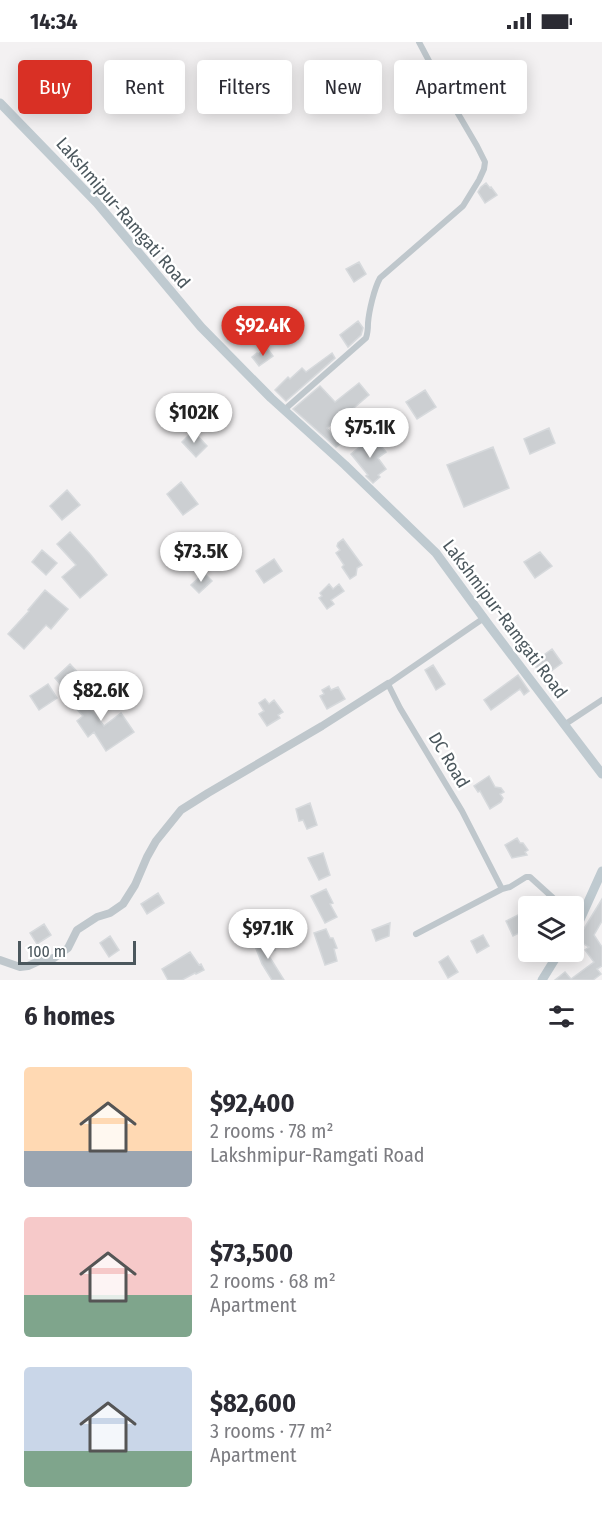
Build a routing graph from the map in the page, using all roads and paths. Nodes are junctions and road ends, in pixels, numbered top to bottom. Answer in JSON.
{"nodes":[{"id":1,"x":419,"y":42,"type":"edge"},
{"id":2,"x":0,"y":102,"type":"edge"},
{"id":3,"x":284,"y":410,"type":"junction"},
{"id":4,"x":484,"y":618,"type":"junction"},
{"id":5,"x":388,"y":684,"type":"junction"},
{"id":6,"x":602,"y":700,"type":"edge"},
{"id":7,"x":564,"y":725,"type":"junction"},
{"id":8,"x":602,"y":774,"type":"edge"},
{"id":9,"x":602,"y":872,"type":"edge"},
{"id":10,"x":502,"y":889,"type":"junction"},
{"id":11,"x":551,"y":896,"type":"edge"},
{"id":12,"x":584,"y":905,"type":"edge"},
{"id":13,"x":416,"y":934,"type":"dead end"},
{"id":14,"x":0,"y":960,"type":"edge"},
{"id":15,"x":553,"y":962,"type":"edge"},
{"id":16,"x":542,"y":980,"type":"edge"}],
"edges":[{"from":1,"to":3,"type":"street"},
{"from":2,"to":3,"type":"main road","name":"Lakshmipur-Ramgati Road"},
{"from":3,"to":4,"type":"main road","name":"Lakshmipur-Ramgati Road"},
{"from":4,"to":5,"type":"street"},
{"from":4,"to":7,"type":"main road","name":"Lakshmipur-Ramgati Road"},
{"from":5,"to":10,"type":"street","name":"DC Road"},
{"from":5,"to":14,"type":"street"},
{"from":6,"to":7,"type":"street"},
{"from":7,"to":8,"type":"main road","name":"Lakshmipur-Ramgati Road"},
{"from":9,"to":12,"type":"main road"},
{"from":10,"to":11,"type":"street"},
{"from":10,"to":13,"type":"street"},
{"from":15,"to":16,"type":"main road"}]}
